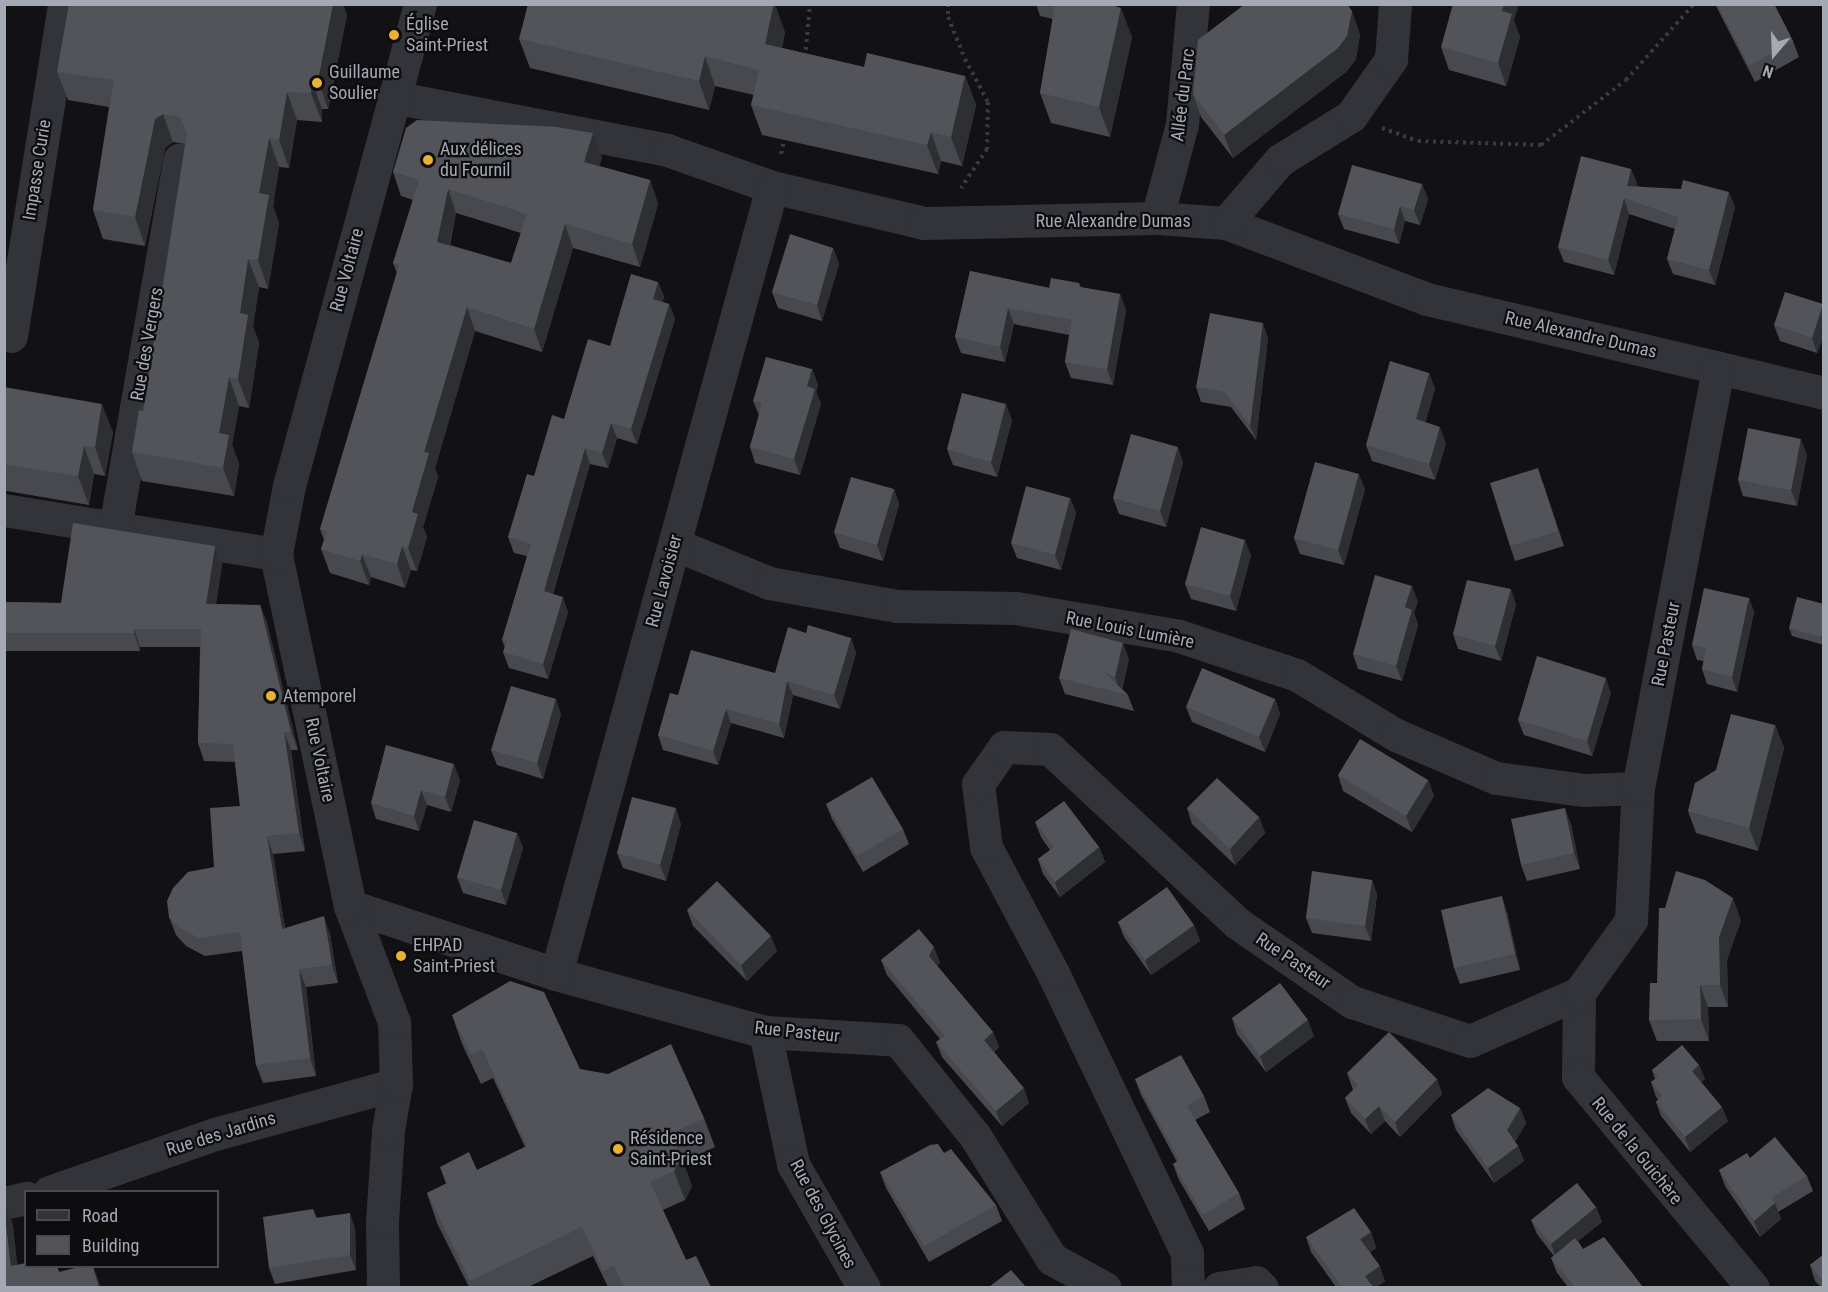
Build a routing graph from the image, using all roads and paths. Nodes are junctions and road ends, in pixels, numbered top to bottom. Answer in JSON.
{"nodes":[{"id":1,"x":64,"y":4,"type":"edge"},
{"id":2,"x":810,"y":4,"type":"edge"},
{"id":3,"x":948,"y":4,"type":"edge"},
{"id":4,"x":1193,"y":4,"type":"edge"},
{"id":5,"x":1395,"y":4,"type":"edge"},
{"id":6,"x":1694,"y":4,"type":"edge"},
{"id":7,"x":415,"y":8,"type":"edge"},
{"id":8,"x":804,"y":61,"type":"edge"},
{"id":9,"x":393,"y":97,"type":"junction"},
{"id":10,"x":1351,"y":116,"type":"junction"},
{"id":11,"x":179,"y":160,"type":"dead end"},
{"id":12,"x":772,"y":188,"type":"junction"},
{"id":13,"x":1157,"y":218,"type":"junction"},
{"id":14,"x":946,"y":222,"type":"junction"},
{"id":15,"x":1226,"y":223,"type":"junction"},
{"id":16,"x":11,"y":336,"type":"dead end"},
{"id":17,"x":1718,"y":368,"type":"junction"},
{"id":18,"x":1824,"y":393,"type":"edge"},
{"id":19,"x":4,"y":510,"type":"edge"},
{"id":20,"x":115,"y":528,"type":"junction"},
{"id":21,"x":674,"y":544,"type":"junction"},
{"id":22,"x":276,"y":554,"type":"junction"},
{"id":23,"x":1638,"y":788,"type":"junction"},
{"id":24,"x":350,"y":906,"type":"junction"},
{"id":25,"x":556,"y":974,"type":"junction"},
{"id":26,"x":1579,"y":993,"type":"junction"},
{"id":27,"x":765,"y":1032,"type":"junction"},
{"id":28,"x":396,"y":1084,"type":"junction"},
{"id":29,"x":52,"y":1190,"type":"edge"},
{"id":30,"x":24,"y":1198,"type":"edge"},
{"id":31,"x":4,"y":1203,"type":"edge"},
{"id":32,"x":383,"y":1287,"type":"edge"},
{"id":33,"x":864,"y":1287,"type":"edge"},
{"id":34,"x":1105,"y":1287,"type":"edge"},
{"id":35,"x":1188,"y":1287,"type":"edge"},
{"id":36,"x":1219,"y":1287,"type":"edge"},
{"id":37,"x":1262,"y":1287,"type":"edge"},
{"id":38,"x":1753,"y":1287,"type":"edge"}],
"edges":[{"from":1,"to":16,"type":"street","name":"Impasse Curie"},
{"from":2,"to":8,"type":"path"},
{"from":3,"to":14,"type":"path"},
{"from":4,"to":13,"type":"street","name":"Allée du Parc"},
{"from":5,"to":10,"type":"street"},
{"from":6,"to":10,"type":"path"},
{"from":7,"to":9,"type":"street","name":"Rue Voltaire"},
{"from":9,"to":12,"type":"street","name":"Rue Alexandre Dumas"},
{"from":9,"to":22,"type":"street","name":"Rue Voltaire"},
{"from":10,"to":15,"type":"street"},
{"from":11,"to":20,"type":"street","name":"Rue des Vergers"},
{"from":12,"to":14,"type":"street","name":"Rue Alexandre Dumas"},
{"from":12,"to":21,"type":"street","name":"Rue Lavoisier"},
{"from":13,"to":14,"type":"street","name":"Rue Alexandre Dumas"},
{"from":13,"to":15,"type":"street","name":"Rue Alexandre Dumas"},
{"from":15,"to":17,"type":"street","name":"Rue Alexandre Dumas"},
{"from":17,"to":18,"type":"street","name":"Rue Alexandre Dumas"},
{"from":17,"to":23,"type":"street","name":"Rue Pasteur"},
{"from":19,"to":20,"type":"street"},
{"from":20,"to":22,"type":"street"},
{"from":21,"to":23,"type":"street","name":"Rue Louis Lumière"},
{"from":21,"to":25,"type":"street","name":"Rue Lavoisier"},
{"from":22,"to":24,"type":"street","name":"Rue Voltaire"},
{"from":23,"to":26,"type":"street","name":"Rue Pasteur"},
{"from":24,"to":25,"type":"street","name":"Rue Pasteur"},
{"from":24,"to":28,"type":"street","name":"Rue Voltaire"},
{"from":25,"to":27,"type":"street","name":"Rue Pasteur"},
{"from":26,"to":35,"type":"street","name":"Rue Pasteur"},
{"from":26,"to":38,"type":"street","name":"Rue de la Guichère"},
{"from":27,"to":33,"type":"street","name":"Rue des Glycines"},
{"from":27,"to":34,"type":"street","name":"Rue Pasteur"},
{"from":28,"to":29,"type":"street","name":"Rue des Jardins"},
{"from":28,"to":32,"type":"street","name":"Rue Voltaire"},
{"from":30,"to":31,"type":"street"},
{"from":36,"to":37,"type":"street"}]}
